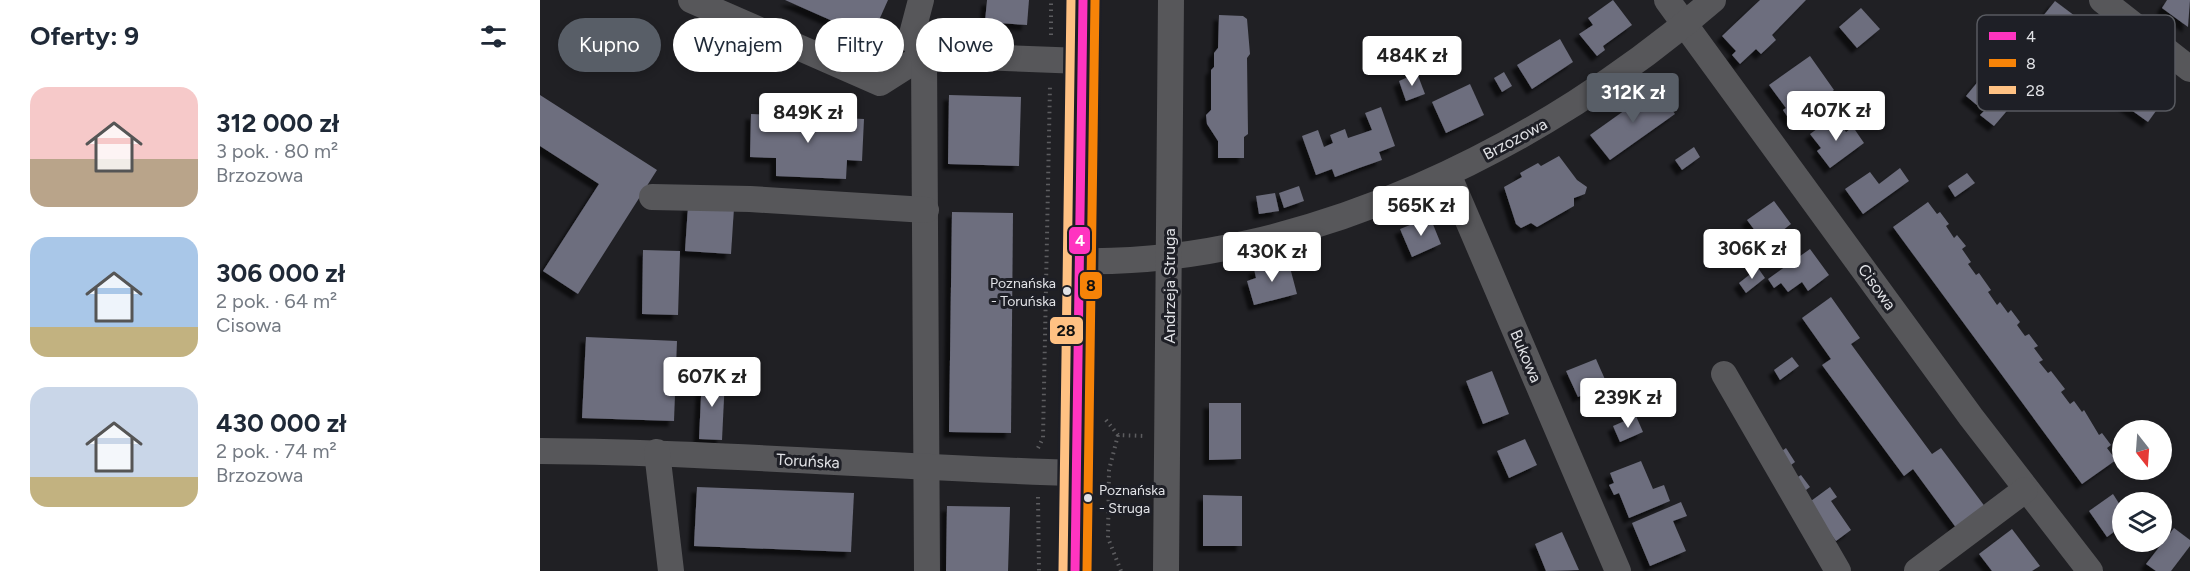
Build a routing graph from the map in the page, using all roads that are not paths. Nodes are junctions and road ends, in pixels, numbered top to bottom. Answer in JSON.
{"nodes":[{"id":1,"x":691,"y":0,"type":"edge"},
{"id":2,"x":921,"y":0,"type":"edge"},
{"id":3,"x":1083,"y":0,"type":"edge"},
{"id":4,"x":1171,"y":0,"type":"edge"},
{"id":5,"x":1667,"y":0,"type":"edge"},
{"id":6,"x":1713,"y":0,"type":"edge"},
{"id":7,"x":2102,"y":0,"type":"edge"},
{"id":8,"x":2121,"y":15,"type":"edge"},
{"id":9,"x":916,"y":18,"type":"edge"},
{"id":10,"x":916,"y":19,"type":"edge"},
{"id":11,"x":1685,"y":24,"type":"junction"},
{"id":12,"x":916,"y":45,"type":"edge"},
{"id":13,"x":2175,"y":57,"type":"edge"},
{"id":14,"x":1014,"y":59,"type":"edge"},
{"id":15,"x":916,"y":60,"type":"edge"},
{"id":16,"x":1082,"y":62,"type":"junction"},
{"id":17,"x":2190,"y":69,"type":"edge"},
{"id":18,"x":924,"y":72,"type":"edge"},
{"id":19,"x":1448,"y":174,"type":"junction"},
{"id":20,"x":652,"y":197,"type":"dead end"},
{"id":21,"x":926,"y":210,"type":"junction"},
{"id":22,"x":1170,"y":256,"type":"junction"},
{"id":23,"x":1079,"y":261,"type":"junction"},
{"id":24,"x":1724,"y":374,"type":"dead end"},
{"id":25,"x":540,"y":451,"type":"edge"},
{"id":26,"x":657,"y":452,"type":"junction"},
{"id":27,"x":929,"y":468,"type":"junction"},
{"id":28,"x":1076,"y":473,"type":"junction"},
{"id":29,"x":2025,"y":490,"type":"junction"},
{"id":30,"x":671,"y":571,"type":"edge"},
{"id":31,"x":927,"y":571,"type":"edge"},
{"id":32,"x":1075,"y":571,"type":"edge"},
{"id":33,"x":1166,"y":571,"type":"edge"},
{"id":34,"x":1618,"y":571,"type":"edge"},
{"id":35,"x":1838,"y":571,"type":"edge"},
{"id":36,"x":1917,"y":571,"type":"edge"},
{"id":37,"x":2090,"y":571,"type":"edge"}],
"edges":[{"from":1,"to":15,"type":"street"},
{"from":2,"to":9,"type":"street"},
{"from":3,"to":16,"type":"main road"},
{"from":4,"to":22,"type":"street","name":"Andrzeja Struga"},
{"from":5,"to":11,"type":"street","name":"Cisowa"},
{"from":6,"to":11,"type":"street","name":"Brzozowa"},
{"from":7,"to":8,"type":"street"},
{"from":10,"to":12,"type":"street"},
{"from":11,"to":19,"type":"street","name":"Brzozowa"},
{"from":11,"to":29,"type":"street","name":"Cisowa"},
{"from":13,"to":17,"type":"street"},
{"from":14,"to":16,"type":"street"},
{"from":16,"to":23,"type":"main road"},
{"from":18,"to":21,"type":"street"},
{"from":19,"to":22,"type":"street","name":"Brzozowa"},
{"from":19,"to":34,"type":"street","name":"Bukowa"},
{"from":20,"to":21,"type":"street"},
{"from":21,"to":27,"type":"street"},
{"from":22,"to":23,"type":"street","name":"Brzozowa"},
{"from":22,"to":33,"type":"street","name":"Andrzeja Struga"},
{"from":23,"to":28,"type":"main road"},
{"from":24,"to":35,"type":"street"},
{"from":25,"to":26,"type":"street","name":"Toruńska"},
{"from":26,"to":27,"type":"street","name":"Toruńska"},
{"from":26,"to":30,"type":"street"},
{"from":27,"to":28,"type":"street","name":"Toruńska"},
{"from":27,"to":31,"type":"street"},
{"from":28,"to":32,"type":"main road"},
{"from":29,"to":36,"type":"street"},
{"from":29,"to":37,"type":"street","name":"Cisowa"}]}
